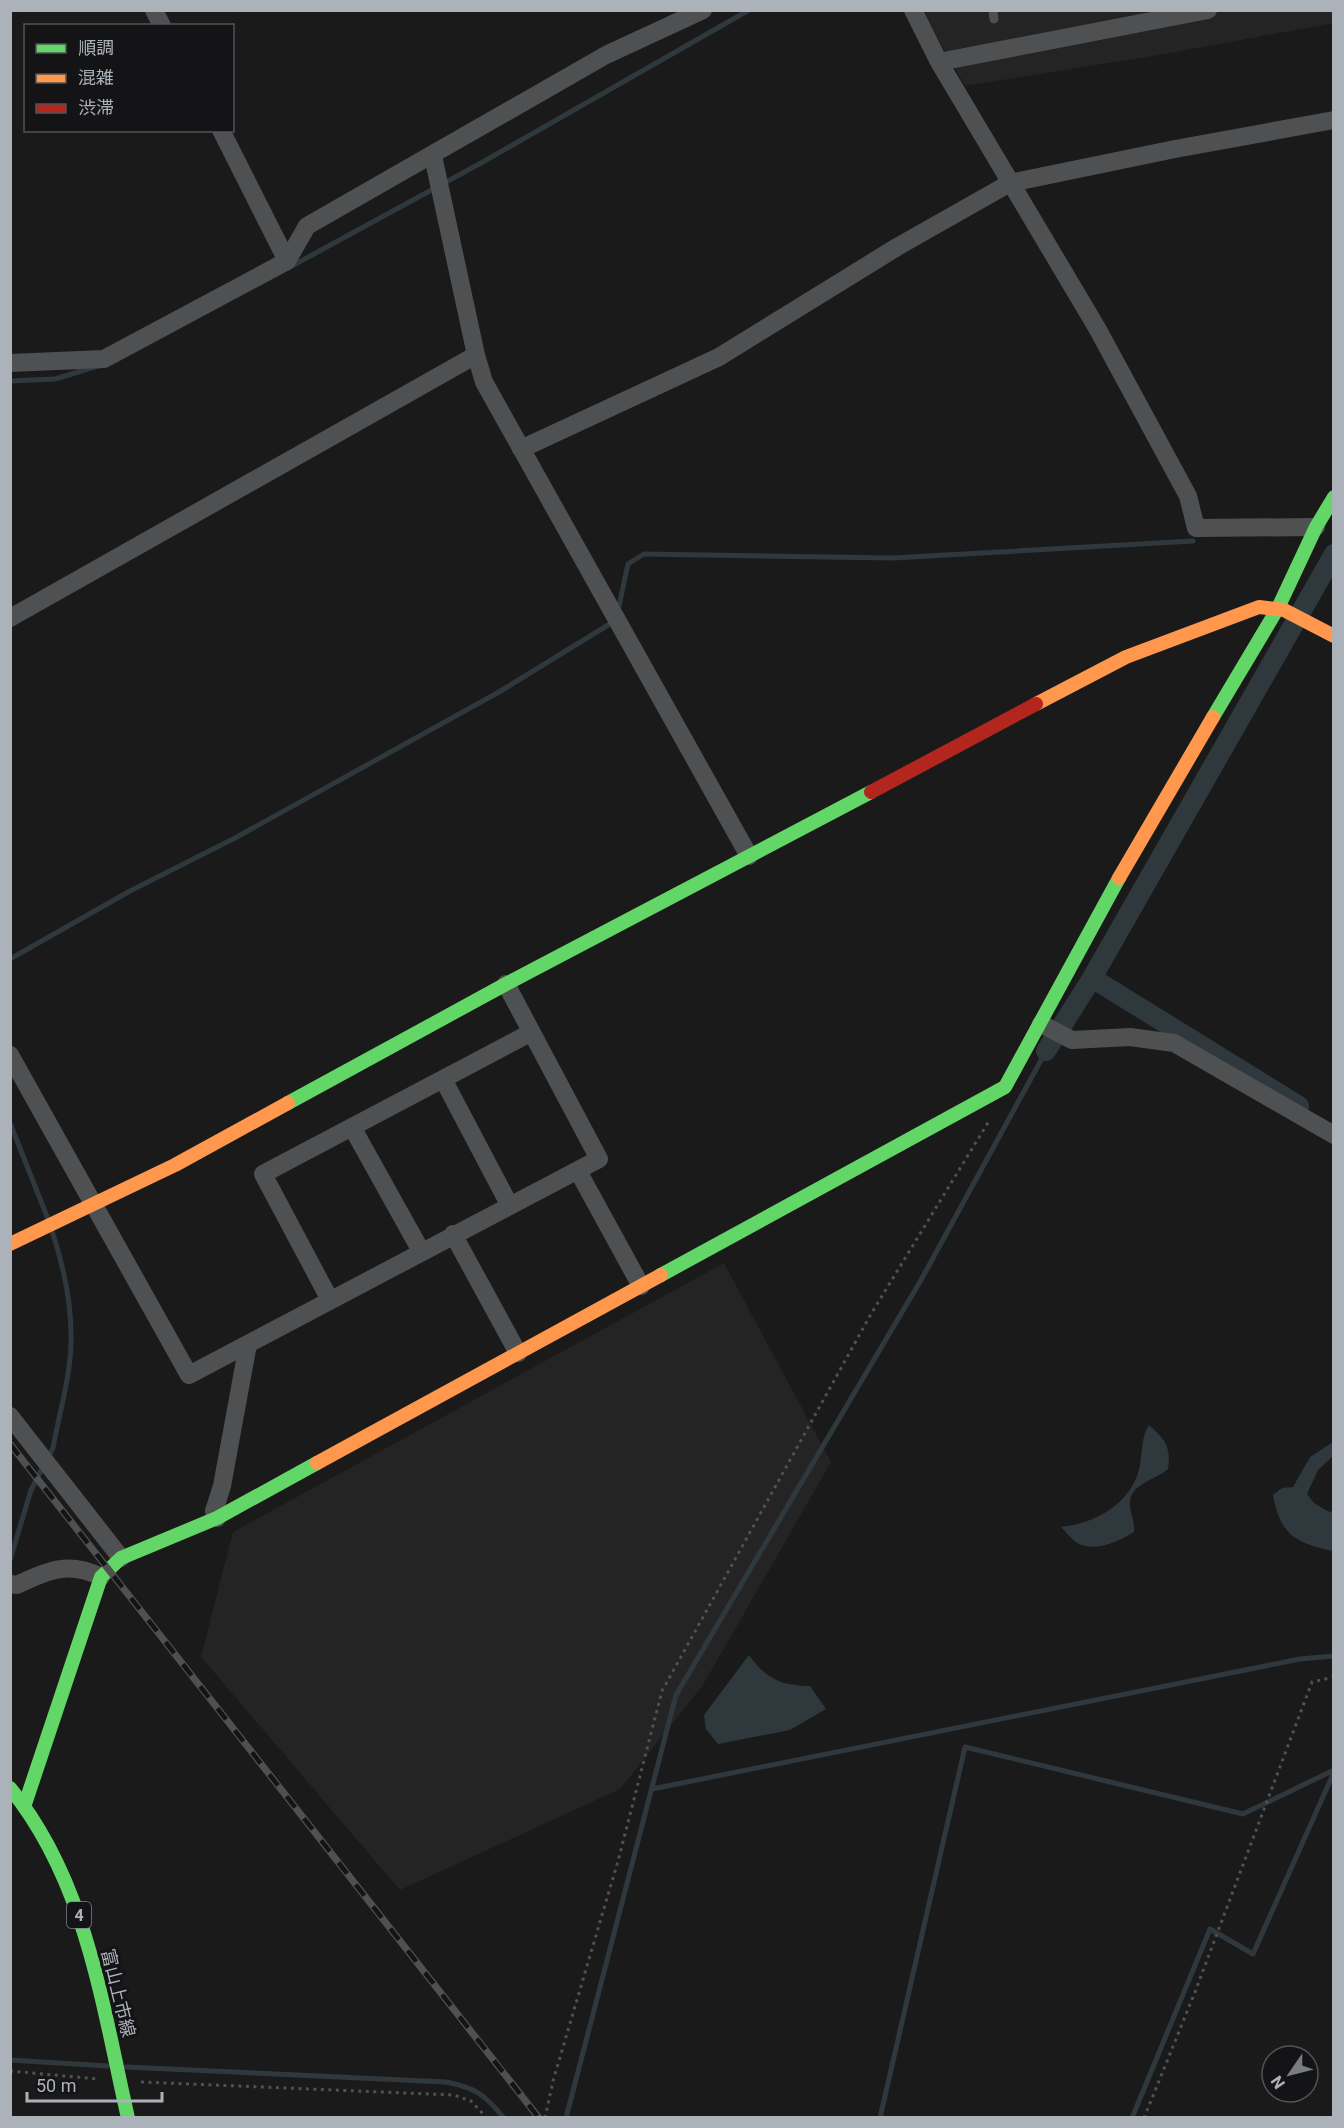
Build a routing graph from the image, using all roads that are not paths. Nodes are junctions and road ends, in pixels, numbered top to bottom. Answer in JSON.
{"nodes":[{"id":1,"x":154,"y":10,"type":"edge"},
{"id":2,"x":703,"y":10,"type":"edge"},
{"id":3,"x":913,"y":10,"type":"edge"},
{"id":4,"x":1208,"y":10,"type":"edge"},
{"id":5,"x":161,"y":24,"type":"edge"},
{"id":6,"x":939,"y":62,"type":"junction"},
{"id":7,"x":1334,"y":120,"type":"edge"},
{"id":8,"x":222,"y":132,"type":"edge"},
{"id":9,"x":433,"y":156,"type":"junction"},
{"id":10,"x":1011,"y":183,"type":"junction"},
{"id":11,"x":287,"y":261,"type":"junction"},
{"id":12,"x":476,"y":356,"type":"junction"},
{"id":13,"x":10,"y":363,"type":"edge"},
{"id":14,"x":521,"y":449,"type":"junction"},
{"id":15,"x":1334,"y":498,"type":"edge"},
{"id":16,"x":1316,"y":528,"type":"junction"},
{"id":17,"x":1278,"y":608,"type":"junction"},
{"id":18,"x":10,"y":618,"type":"edge"},
{"id":19,"x":1334,"y":636,"type":"edge"},
{"id":20,"x":750,"y":856,"type":"junction"},
{"id":21,"x":506,"y":984,"type":"junction"},
{"id":22,"x":1041,"y":1024,"type":"junction"},
{"id":23,"x":530,"y":1033,"type":"junction"},
{"id":24,"x":10,"y":1055,"type":"edge"},
{"id":25,"x":443,"y":1079,"type":"junction"},
{"id":26,"x":352,"y":1127,"type":"junction"},
{"id":27,"x":1334,"y":1135,"type":"edge"},
{"id":28,"x":578,"y":1171,"type":"junction"},
{"id":29,"x":93,"y":1206,"type":"junction"},
{"id":30,"x":510,"y":1206,"type":"junction"},
{"id":31,"x":453,"y":1234,"type":"junction"},
{"id":32,"x":10,"y":1244,"type":"edge"},
{"id":33,"x":421,"y":1251,"type":"junction"},
{"id":34,"x":641,"y":1286,"type":"junction"},
{"id":35,"x":330,"y":1300,"type":"junction"},
{"id":36,"x":248,"y":1344,"type":"junction"},
{"id":37,"x":518,"y":1353,"type":"junction"},
{"id":38,"x":10,"y":1416,"type":"edge"},
{"id":39,"x":217,"y":1518,"type":"junction"},
{"id":40,"x":121,"y":1558,"type":"junction"},
{"id":41,"x":101,"y":1577,"type":"junction"},
{"id":42,"x":10,"y":1584,"type":"edge"},
{"id":43,"x":10,"y":1788,"type":"edge"},
{"id":44,"x":25,"y":1804,"type":"junction"},
{"id":45,"x":128,"y":2118,"type":"edge"}],
"edges":[{"from":1,"to":5,"type":"street"},
{"from":2,"to":9,"type":"street"},
{"from":3,"to":6,"type":"street"},
{"from":4,"to":6,"type":"street"},
{"from":6,"to":10,"type":"street"},
{"from":7,"to":10,"type":"street"},
{"from":8,"to":11,"type":"street"},
{"from":9,"to":11,"type":"street"},
{"from":9,"to":12,"type":"street"},
{"from":10,"to":14,"type":"street"},
{"from":10,"to":16,"type":"street"},
{"from":11,"to":13,"type":"street"},
{"from":12,"to":14,"type":"street"},
{"from":12,"to":18,"type":"street"},
{"from":14,"to":20,"type":"street"},
{"from":15,"to":16,"type":"street"},
{"from":16,"to":17,"type":"street"},
{"from":17,"to":19,"type":"street"},
{"from":17,"to":20,"type":"street"},
{"from":17,"to":22,"type":"street"},
{"from":20,"to":21,"type":"street"},
{"from":21,"to":23,"type":"street"},
{"from":21,"to":29,"type":"street"},
{"from":22,"to":27,"type":"street"},
{"from":22,"to":34,"type":"street"},
{"from":23,"to":25,"type":"street"},
{"from":23,"to":28,"type":"street"},
{"from":24,"to":29,"type":"street"},
{"from":25,"to":26,"type":"street"},
{"from":25,"to":30,"type":"street"},
{"from":26,"to":33,"type":"street"},
{"from":26,"to":35,"type":"street"},
{"from":28,"to":30,"type":"street"},
{"from":28,"to":34,"type":"street"},
{"from":29,"to":32,"type":"street"},
{"from":29,"to":36,"type":"street"},
{"from":30,"to":31,"type":"street"},
{"from":31,"to":33,"type":"street"},
{"from":31,"to":37,"type":"street"},
{"from":33,"to":35,"type":"street"},
{"from":34,"to":37,"type":"street"},
{"from":35,"to":36,"type":"street"},
{"from":36,"to":39,"type":"street"},
{"from":37,"to":39,"type":"street"},
{"from":38,"to":40,"type":"street"},
{"from":39,"to":40,"type":"street"},
{"from":40,"to":41,"type":"street"},
{"from":41,"to":42,"type":"street"},
{"from":41,"to":44,"type":"street"},
{"from":43,"to":44,"type":"street","name":"富山上市線","number":"4"},
{"from":44,"to":45,"type":"street","name":"富山上市線","number":"4"}]}
